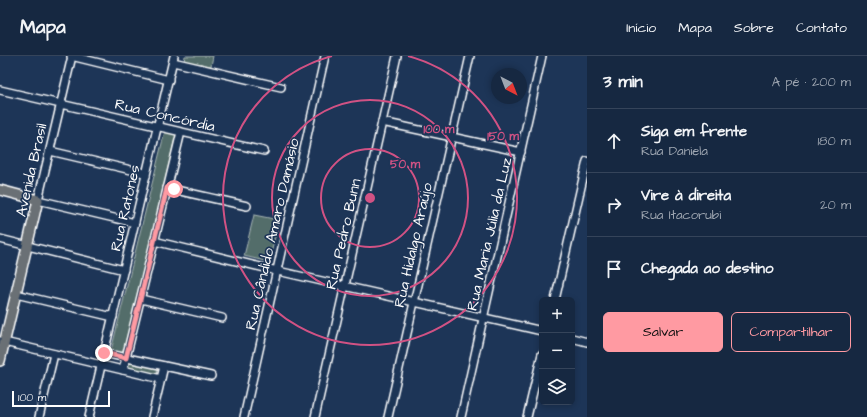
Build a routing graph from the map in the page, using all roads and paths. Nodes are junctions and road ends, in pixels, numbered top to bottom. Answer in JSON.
{"nodes":[{"id":1,"x":72,"y":56,"type":"edge"},
{"id":2,"x":325,"y":56,"type":"edge"},
{"id":3,"x":397,"y":56,"type":"edge"},
{"id":4,"x":470,"y":56,"type":"edge"},
{"id":5,"x":542,"y":56,"type":"edge"},
{"id":6,"x":173,"y":59,"type":"edge"},
{"id":7,"x":168,"y":80,"type":"junction"},
{"id":8,"x":281,"y":87,"type":"dead end"},
{"id":9,"x":0,"y":90,"type":"edge"},
{"id":10,"x":61,"y":104,"type":"junction"},
{"id":11,"x":382,"y":122,"type":"junction"},
{"id":12,"x":157,"y":127,"type":"junction"},
{"id":13,"x":180,"y":132,"type":"junction"},
{"id":14,"x":451,"y":137,"type":"junction"},
{"id":15,"x":50,"y":151,"type":"junction"},
{"id":16,"x":264,"y":151,"type":"dead end"},
{"id":17,"x":521,"y":152,"type":"junction"},
{"id":18,"x":587,"y":161,"type":"edge"},
{"id":19,"x":146,"y":176,"type":"junction"},
{"id":20,"x":167,"y":188,"type":"junction"},
{"id":21,"x":0,"y":190,"type":"edge"},
{"id":22,"x":38,"y":200,"type":"junction"},
{"id":23,"x":247,"y":206,"type":"dead end"},
{"id":24,"x":135,"y":223,"type":"junction"},
{"id":25,"x":0,"y":239,"type":"edge"},
{"id":26,"x":154,"y":241,"type":"junction"},
{"id":27,"x":27,"y":246,"type":"junction"},
{"id":28,"x":124,"y":270,"type":"junction"},
{"id":29,"x":277,"y":271,"type":"junction"},
{"id":30,"x":345,"y":286,"type":"junction"},
{"id":31,"x":16,"y":294,"type":"junction"},
{"id":32,"x":556,"y":297,"type":"edge"},
{"id":33,"x":141,"y":299,"type":"junction"},
{"id":34,"x":414,"y":302,"type":"junction"},
{"id":35,"x":113,"y":317,"type":"junction"},
{"id":36,"x":222,"y":318,"type":"dead end"},
{"id":37,"x":483,"y":318,"type":"junction"},
{"id":38,"x":539,"y":330,"type":"edge"},
{"id":39,"x":575,"y":339,"type":"edge"},
{"id":40,"x":2,"y":341,"type":"edge"},
{"id":41,"x":587,"y":342,"type":"edge"},
{"id":42,"x":104,"y":353,"type":"junction"},
{"id":43,"x":54,"y":354,"type":"junction"},
{"id":44,"x":126,"y":358,"type":"junction"},
{"id":45,"x":0,"y":361,"type":"edge"},
{"id":46,"x":101,"y":365,"type":"junction"},
{"id":47,"x":164,"y":366,"type":"junction"},
{"id":48,"x":539,"y":367,"type":"edge"},
{"id":49,"x":124,"y":370,"type":"junction"},
{"id":50,"x":211,"y":376,"type":"dead end"},
{"id":51,"x":161,"y":379,"type":"junction"},
{"id":52,"x":39,"y":417,"type":"edge"},
{"id":53,"x":89,"y":417,"type":"edge"},
{"id":54,"x":152,"y":417,"type":"edge"},
{"id":55,"x":244,"y":417,"type":"edge"},
{"id":56,"x":315,"y":417,"type":"edge"},
{"id":57,"x":388,"y":417,"type":"edge"},
{"id":58,"x":461,"y":417,"type":"edge"},
{"id":59,"x":527,"y":417,"type":"edge"}],
"edges":[{"from":1,"to":7,"type":"street"},
{"from":1,"to":10,"type":"street","name":"Avenida Brasil"},
{"from":2,"to":29,"type":"street","name":"Rua Cândido Amaro Damásio"},
{"from":3,"to":11,"type":"street","name":"Rua Pedro Bunn"},
{"from":4,"to":14,"type":"street","name":"Rua Hidalgo Araújo"},
{"from":5,"to":17,"type":"street","name":"Rua Maria Júlia da Luz"},
{"from":6,"to":7,"type":"street","name":"Rua Ratones"},
{"from":6,"to":8,"type":"street"},
{"from":7,"to":12,"type":"street","name":"Rua Ratones"},
{"from":9,"to":10,"type":"street","name":"Rua Concórdia"},
{"from":10,"to":12,"type":"street","name":"Rua Concórdia"},
{"from":10,"to":15,"type":"street","name":"Avenida Brasil"},
{"from":11,"to":14,"type":"street"},
{"from":11,"to":30,"type":"street","name":"Rua Pedro Bunn"},
{"from":12,"to":13,"type":"street","name":"Rua Concórdia"},
{"from":12,"to":19,"type":"street","name":"Rua Ratones"},
{"from":13,"to":16,"type":"street","name":"Rua Concórdia"},
{"from":13,"to":20,"type":"street"},
{"from":14,"to":17,"type":"street"},
{"from":14,"to":34,"type":"street","name":"Rua Hidalgo Araújo"},
{"from":15,"to":19,"type":"street"},
{"from":15,"to":22,"type":"street","name":"Avenida Brasil"},
{"from":17,"to":37,"type":"street","name":"Rua Maria Júlia da Luz"},
{"from":18,"to":32,"type":"street"},
{"from":19,"to":24,"type":"street","name":"Rua Ratones"},
{"from":20,"to":23,"type":"street"},
{"from":20,"to":26,"type":"street"},
{"from":21,"to":22,"type":"main road"},
{"from":22,"to":24,"type":"street"},
{"from":22,"to":27,"type":"main road","name":"Avenida Brasil"},
{"from":24,"to":28,"type":"street","name":"Rua Ratones"},
{"from":25,"to":27,"type":"street"},
{"from":26,"to":29,"type":"street"},
{"from":26,"to":33,"type":"street"},
{"from":27,"to":28,"type":"street"},
{"from":27,"to":31,"type":"main road","name":"Avenida Brasil"},
{"from":28,"to":35,"type":"street","name":"Rua Ratones"},
{"from":29,"to":30,"type":"street"},
{"from":29,"to":55,"type":"street","name":"Rua Cândido Amaro Damásio"},
{"from":30,"to":34,"type":"street"},
{"from":30,"to":56,"type":"street","name":"Rua Pedro Bunn"},
{"from":31,"to":35,"type":"street"},
{"from":31,"to":40,"type":"main road","name":"Avenida Brasil"},
{"from":33,"to":36,"type":"street"},
{"from":33,"to":44,"type":"street"},
{"from":34,"to":37,"type":"street"},
{"from":34,"to":57,"type":"street","name":"Rua Hidalgo Araújo"},
{"from":35,"to":42,"type":"street","name":"Rua Ratones"},
{"from":37,"to":38,"type":"street"},
{"from":37,"to":58,"type":"street","name":"Rua Maria Júlia da Luz"},
{"from":39,"to":41,"type":"street"},
{"from":40,"to":43,"type":"street"},
{"from":40,"to":45,"type":"main road","name":"Avenida Brasil"},
{"from":42,"to":44,"type":"street"},
{"from":42,"to":46,"type":"street","name":"Rua Ratones"},
{"from":43,"to":46,"type":"street"},
{"from":43,"to":52,"type":"street"},
{"from":44,"to":47,"type":"street"},
{"from":44,"to":49,"type":"street"},
{"from":46,"to":49,"type":"street"},
{"from":46,"to":53,"type":"street","name":"Rua Ratones"},
{"from":47,"to":50,"type":"street"},
{"from":47,"to":51,"type":"street"},
{"from":48,"to":59,"type":"street"},
{"from":49,"to":51,"type":"street"},
{"from":51,"to":54,"type":"street"}]}
